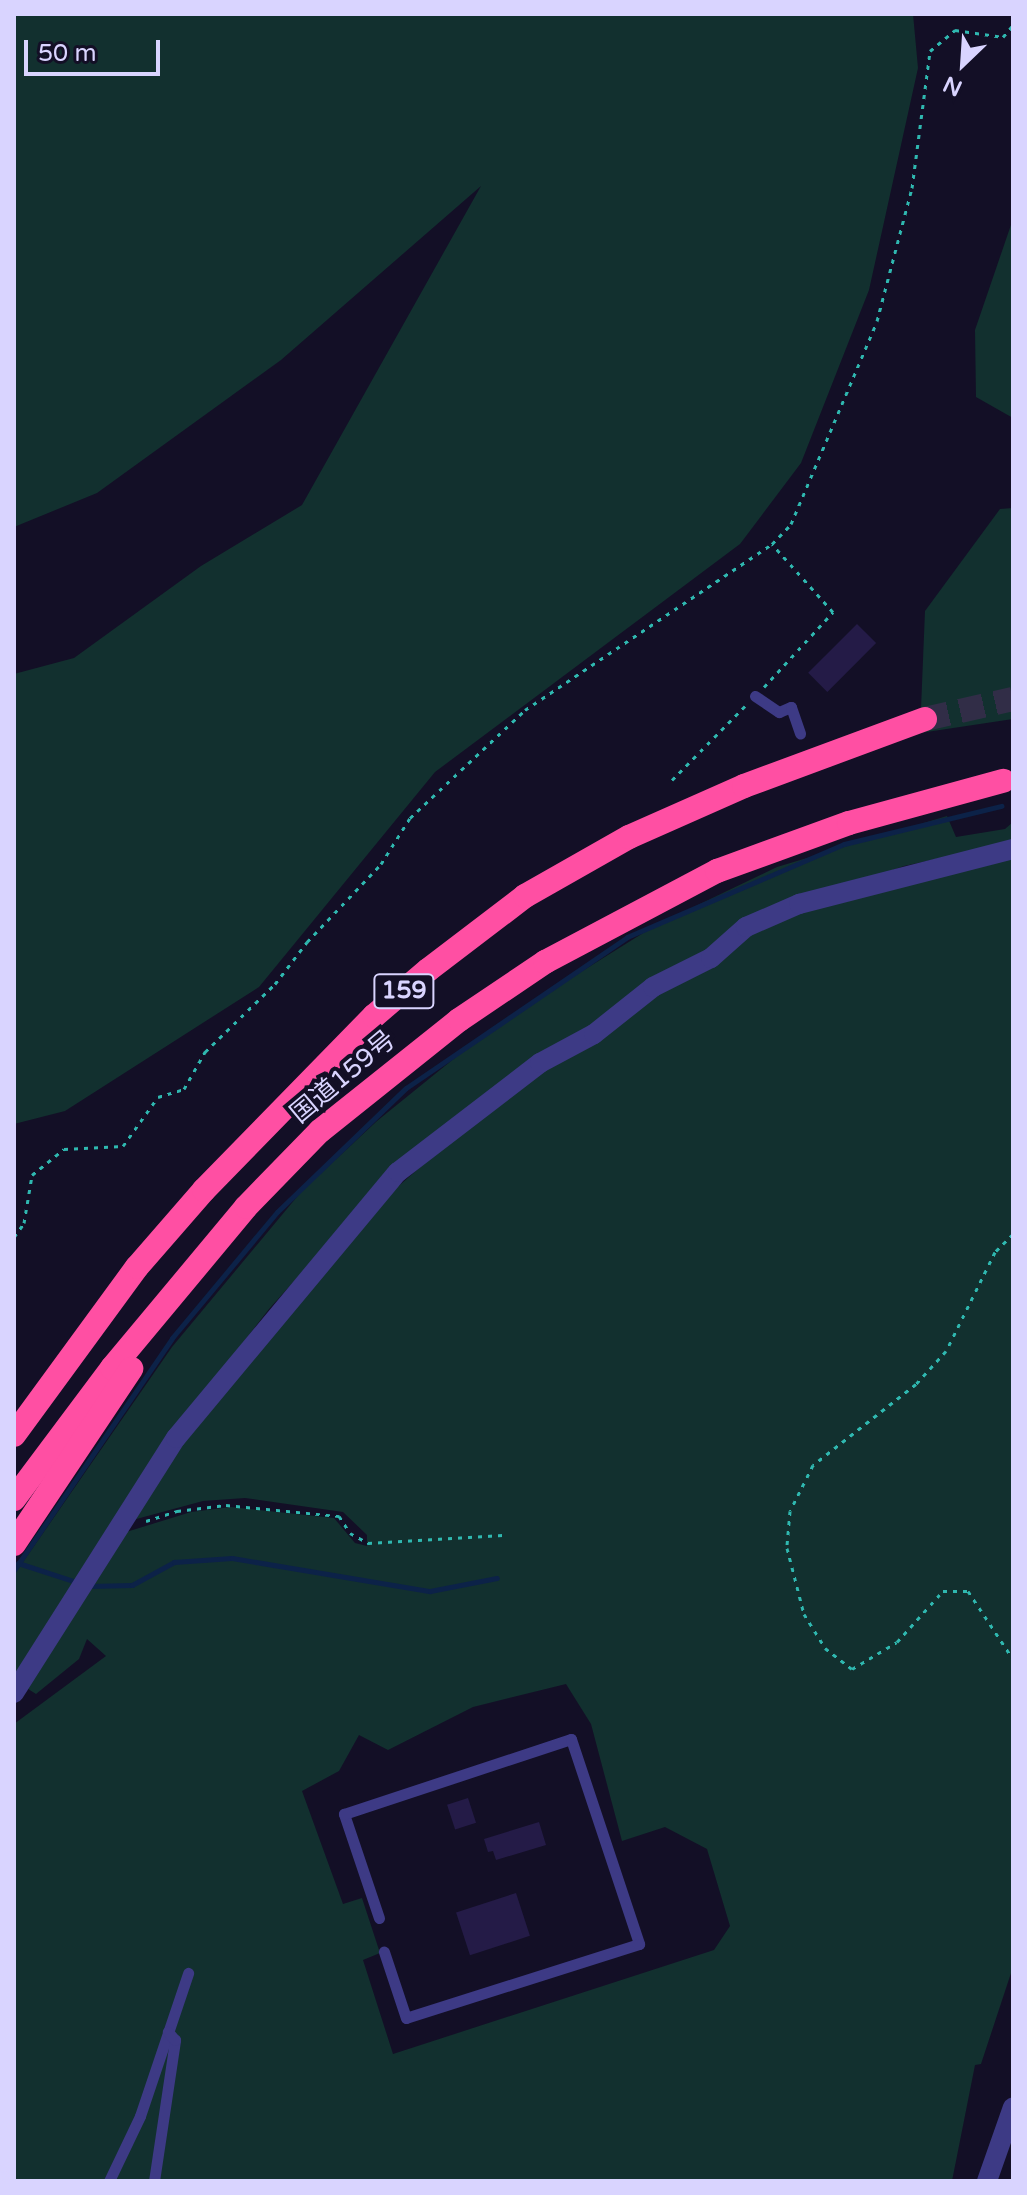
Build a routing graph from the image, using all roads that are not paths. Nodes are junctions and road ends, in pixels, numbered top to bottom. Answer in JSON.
{"nodes":[{"id":1,"x":755,"y":696,"type":"road end"},
{"id":2,"x":925,"y":719,"type":"tunnel mouth"},
{"id":3,"x":800,"y":733,"type":"dead end"},
{"id":4,"x":1003,"y":781,"type":"dead end"},
{"id":5,"x":1013,"y":849,"type":"edge"},
{"id":6,"x":246,"y":1207,"type":"junction"},
{"id":7,"x":89,"y":1331,"type":"junction"},
{"id":8,"x":14,"y":1421,"type":"edge"},
{"id":9,"x":14,"y":1435,"type":"edge"},
{"id":10,"x":14,"y":1499,"type":"edge"},
{"id":11,"x":14,"y":1544,"type":"edge"},
{"id":12,"x":14,"y":1693,"type":"edge"},
{"id":13,"x":379,"y":1918,"type":"dead end"},
{"id":14,"x":384,"y":1952,"type":"dead end"},
{"id":15,"x":188,"y":1973,"type":"dead end"},
{"id":16,"x":168,"y":2032,"type":"junction"},
{"id":17,"x":1013,"y":2107,"type":"edge"},
{"id":18,"x":109,"y":2181,"type":"edge"},
{"id":19,"x":154,"y":2181,"type":"edge"},
{"id":20,"x":987,"y":2181,"type":"edge"}],
"edges":[{"from":1,"to":3,"type":"lane"},
{"from":2,"to":7,"type":"highway","name":"国道159号","number":"159"},
{"from":4,"to":6,"type":"highway","name":"国道159号","number":"159"},
{"from":5,"to":12,"type":"street"},
{"from":6,"to":10,"type":"highway","name":"国道159号","number":"159"},
{"from":6,"to":11,"type":"highway","number":"159"},
{"from":7,"to":8,"type":"highway","number":"159"},
{"from":7,"to":9,"type":"highway","name":"国道159号","number":"159"},
{"from":13,"to":14,"type":"lane"},
{"from":15,"to":16,"type":"lane"},
{"from":16,"to":18,"type":"lane"},
{"from":16,"to":19,"type":"lane"},
{"from":17,"to":20,"type":"street"}]}
